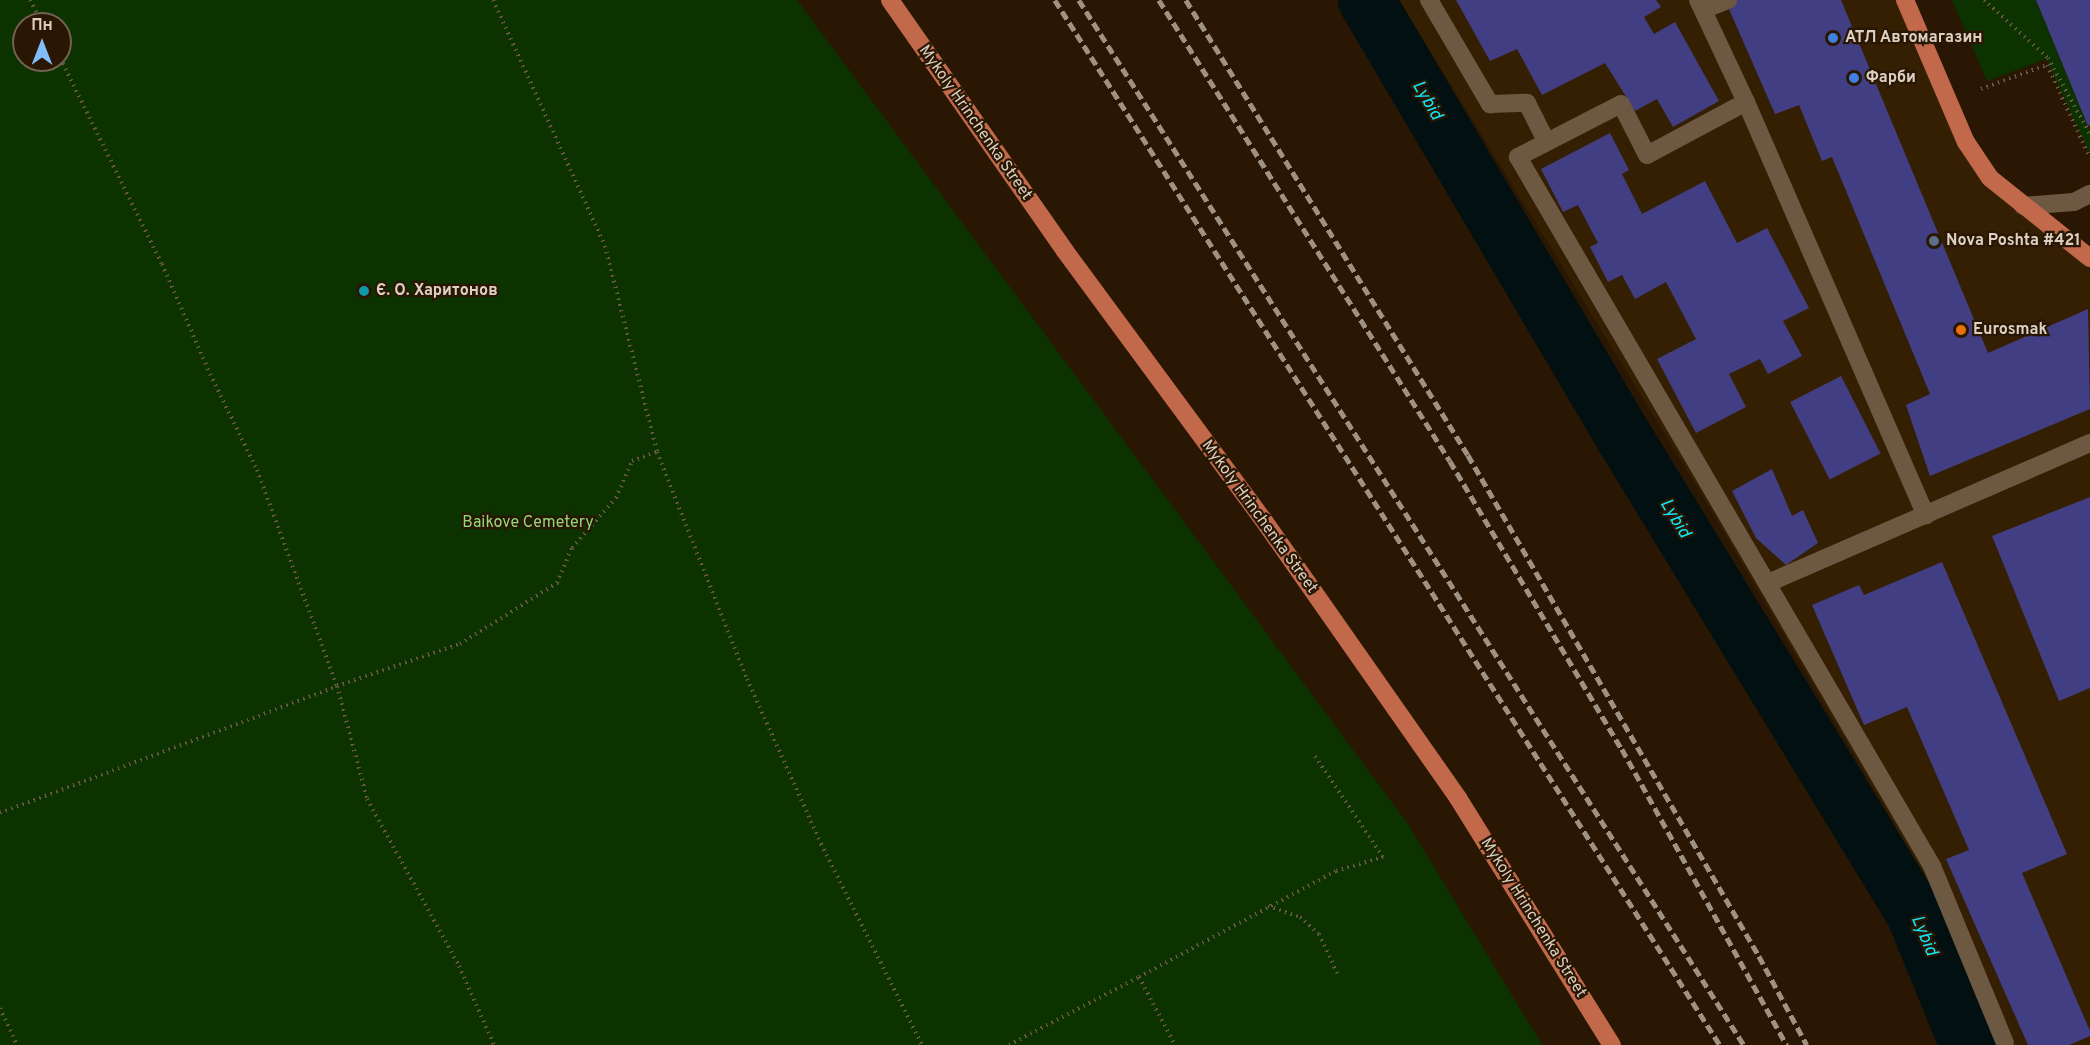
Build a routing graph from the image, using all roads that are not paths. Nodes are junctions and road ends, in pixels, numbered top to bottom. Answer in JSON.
{"nodes":[{"id":1,"x":890,"y":0,"type":"edge"},
{"id":2,"x":1429,"y":0,"type":"edge"},
{"id":3,"x":1728,"y":0,"type":"edge"},
{"id":4,"x":1905,"y":0,"type":"edge"},
{"id":5,"x":1700,"y":5,"type":"edge"},
{"id":6,"x":1746,"y":102,"type":"junction"},
{"id":7,"x":1546,"y":141,"type":"junction"},
{"id":8,"x":2090,"y":194,"type":"edge"},
{"id":9,"x":2023,"y":206,"type":"junction"},
{"id":10,"x":2090,"y":258,"type":"edge"},
{"id":11,"x":2090,"y":443,"type":"edge"},
{"id":12,"x":1926,"y":515,"type":"junction"},
{"id":13,"x":1768,"y":584,"type":"junction"},
{"id":14,"x":2005,"y":1043,"type":"dead end"},
{"id":15,"x":1612,"y":1045,"type":"edge"}],
"edges":[{"from":1,"to":15,"type":"main road","name":"Mykoly Hrinchenka Street"},
{"from":2,"to":7,"type":"street"},
{"from":3,"to":5,"type":"street"},
{"from":4,"to":9,"type":"main road"},
{"from":5,"to":6,"type":"street"},
{"from":6,"to":7,"type":"street"},
{"from":6,"to":12,"type":"street"},
{"from":7,"to":13,"type":"street"},
{"from":8,"to":9,"type":"street"},
{"from":9,"to":10,"type":"main road"},
{"from":11,"to":12,"type":"street"},
{"from":12,"to":13,"type":"street"},
{"from":13,"to":14,"type":"street"}]}
